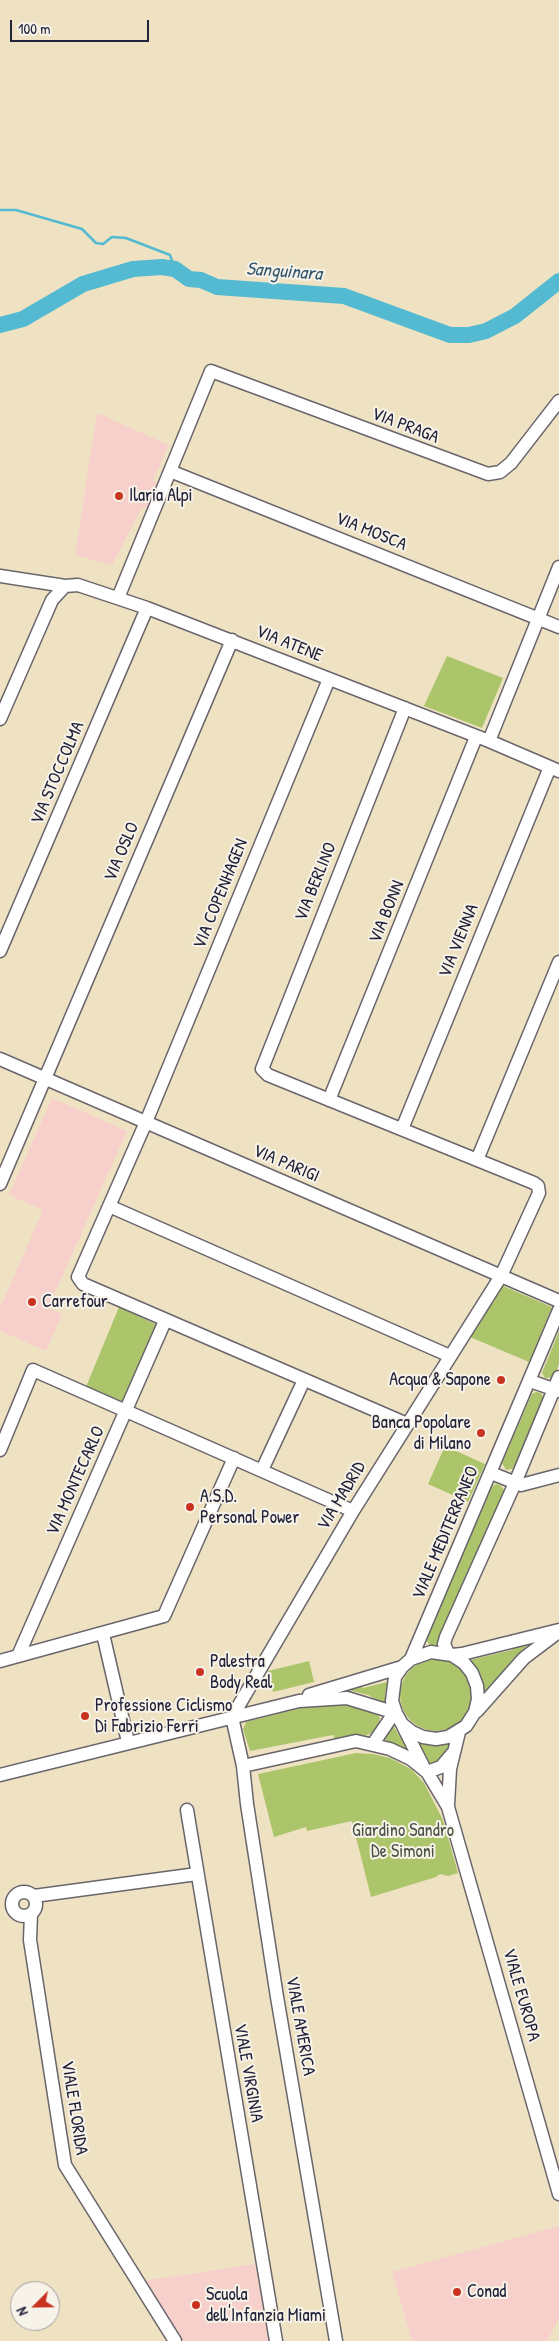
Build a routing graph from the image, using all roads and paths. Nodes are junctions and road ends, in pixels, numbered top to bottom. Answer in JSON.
{"nodes":[{"id":1,"x":559,"y":401,"type":"edge"},
{"id":2,"x":170,"y":471,"type":"junction"},
{"id":3,"x":559,"y":567,"type":"edge"},
{"id":4,"x":0,"y":576,"type":"edge"},
{"id":5,"x":65,"y":586,"type":"junction"},
{"id":6,"x":118,"y":598,"type":"junction"},
{"id":7,"x":147,"y":608,"type":"junction"},
{"id":8,"x":538,"y":618,"type":"junction"},
{"id":9,"x":559,"y":627,"type":"edge"},
{"id":10,"x":232,"y":640,"type":"junction"},
{"id":11,"x":329,"y":679,"type":"junction"},
{"id":12,"x":405,"y":708,"type":"junction"},
{"id":13,"x":0,"y":719,"type":"edge"},
{"id":14,"x":476,"y":737,"type":"junction"},
{"id":15,"x":489,"y":741,"type":"junction"},
{"id":16,"x":554,"y":769,"type":"edge"},
{"id":17,"x":0,"y":951,"type":"edge"},
{"id":18,"x":559,"y":962,"type":"edge"},
{"id":19,"x":0,"y":1059,"type":"edge"},
{"id":20,"x":44,"y":1078,"type":"junction"},
{"id":21,"x":329,"y":1100,"type":"junction"},
{"id":22,"x":146,"y":1122,"type":"junction"},
{"id":23,"x":402,"y":1129,"type":"junction"},
{"id":24,"x":477,"y":1160,"type":"junction"},
{"id":25,"x":0,"y":1184,"type":"edge"},
{"id":26,"x":108,"y":1206,"type":"junction"},
{"id":27,"x":501,"y":1276,"type":"junction"},
{"id":28,"x":559,"y":1301,"type":"edge"},
{"id":29,"x":559,"y":1310,"type":"edge"},
{"id":30,"x":165,"y":1320,"type":"junction"},
{"id":31,"x":450,"y":1356,"type":"junction"},
{"id":32,"x":559,"y":1377,"type":"edge"},
{"id":33,"x":304,"y":1380,"type":"junction"},
{"id":34,"x":530,"y":1381,"type":"junction"},
{"id":35,"x":556,"y":1390,"type":"edge"},
{"id":36,"x":126,"y":1411,"type":"junction"},
{"id":37,"x":407,"y":1424,"type":"junction"},
{"id":38,"x":0,"y":1450,"type":"edge"},
{"id":39,"x":234,"y":1458,"type":"junction"},
{"id":40,"x":262,"y":1470,"type":"junction"},
{"id":41,"x":491,"y":1473,"type":"junction"},
{"id":42,"x":559,"y":1475,"type":"edge"},
{"id":43,"x":516,"y":1483,"type":"junction"},
{"id":44,"x":353,"y":1511,"type":"junction"},
{"id":45,"x":559,"y":1631,"type":"edge"},
{"id":46,"x":103,"y":1634,"type":"junction"},
{"id":47,"x":450,"y":1654,"type":"junction"},
{"id":48,"x":18,"y":1656,"type":"junction"},
{"id":49,"x":0,"y":1661,"type":"edge"},
{"id":50,"x":406,"y":1663,"type":"junction"},
{"id":51,"x":299,"y":1701,"type":"junction"},
{"id":52,"x":475,"y":1712,"type":"junction"},
{"id":53,"x":232,"y":1717,"type":"junction"},
{"id":54,"x":398,"y":1717,"type":"junction"},
{"id":55,"x":459,"y":1732,"type":"junction"},
{"id":56,"x":128,"y":1742,"type":"junction"},
{"id":57,"x":373,"y":1744,"type":"junction"},
{"id":58,"x":455,"y":1751,"type":"junction"},
{"id":59,"x":243,"y":1766,"type":"junction"},
{"id":60,"x":427,"y":1772,"type":"junction"},
{"id":61,"x":0,"y":1775,"type":"edge"},
{"id":62,"x":448,"y":1807,"type":"junction"},
{"id":63,"x":187,"y":1810,"type":"dead end"},
{"id":64,"x":197,"y":1874,"type":"junction"},
{"id":65,"x":34,"y":1896,"type":"junction"},
{"id":66,"x":0,"y":1906,"type":"edge"},
{"id":67,"x":11,"y":1907,"type":"edge"},
{"id":68,"x":31,"y":1914,"type":"junction"},
{"id":69,"x":30,"y":1940,"type":"junction"},
{"id":70,"x":559,"y":2194,"type":"edge"},
{"id":71,"x":175,"y":2341,"type":"edge"},
{"id":72,"x":276,"y":2341,"type":"edge"},
{"id":73,"x":336,"y":2341,"type":"edge"}],
"edges":[{"from":1,"to":2,"type":"street","name":"VIA PRAGA"},
{"from":2,"to":6,"type":"street"},
{"from":2,"to":8,"type":"street","name":"VIA MOSCA"},
{"from":3,"to":8,"type":"street"},
{"from":4,"to":5,"type":"street","name":"VIA ATENE"},
{"from":5,"to":6,"type":"street","name":"VIA ATENE"},
{"from":5,"to":13,"type":"street"},
{"from":6,"to":7,"type":"street","name":"VIA ATENE"},
{"from":7,"to":10,"type":"street","name":"VIA ATENE"},
{"from":7,"to":17,"type":"street","name":"VIA STOCCOLMA"},
{"from":8,"to":9,"type":"street","name":"VIA MOSCA"},
{"from":8,"to":15,"type":"street"},
{"from":10,"to":11,"type":"street","name":"VIA ATENE"},
{"from":10,"to":20,"type":"street","name":"VIA OSLO"},
{"from":11,"to":12,"type":"street","name":"VIA ATENE"},
{"from":11,"to":22,"type":"street","name":"VIA COPENHAGEN"},
{"from":12,"to":14,"type":"street","name":"VIA ATENE"},
{"from":12,"to":21,"type":"street","name":"VIA BERLINO"},
{"from":14,"to":15,"type":"street","name":"VIA ATENE"},
{"from":14,"to":21,"type":"street","name":"VIA BONN"},
{"from":15,"to":16,"type":"street","name":"VIA ATENE"},
{"from":16,"to":23,"type":"street","name":"VIA VIENNA"},
{"from":18,"to":24,"type":"street"},
{"from":19,"to":20,"type":"street","name":"VIA PARIGI"},
{"from":20,"to":22,"type":"street","name":"VIA PARIGI"},
{"from":20,"to":25,"type":"street","name":"VIA OSLO"},
{"from":21,"to":23,"type":"street"},
{"from":22,"to":26,"type":"street","name":"VIA COPENHAGEN"},
{"from":22,"to":27,"type":"street","name":"VIA PARIGI"},
{"from":23,"to":24,"type":"street"},
{"from":24,"to":27,"type":"street","name":"VIA MADRID"},
{"from":26,"to":30,"type":"street","name":"VIA COPENHAGEN"},
{"from":26,"to":31,"type":"street"},
{"from":27,"to":28,"type":"street","name":"VIA PARIGI"},
{"from":27,"to":31,"type":"street","name":"VIA MADRID"},
{"from":29,"to":34,"type":"street","name":"VIALE MEDITERRANEO"},
{"from":30,"to":33,"type":"street"},
{"from":30,"to":36,"type":"street","name":"VIA MONTECARLO"},
{"from":31,"to":37,"type":"street","name":"VIA MADRID"},
{"from":32,"to":35,"type":"street"},
{"from":33,"to":37,"type":"street"},
{"from":33,"to":40,"type":"street"},
{"from":34,"to":35,"type":"street"},
{"from":34,"to":41,"type":"street","name":"VIALE MEDITERRANEO"},
{"from":35,"to":43,"type":"street"},
{"from":36,"to":38,"type":"street"},
{"from":36,"to":39,"type":"street"},
{"from":36,"to":48,"type":"street","name":"VIA MONTECARLO"},
{"from":37,"to":44,"type":"street","name":"VIA MADRID"},
{"from":39,"to":40,"type":"street"},
{"from":39,"to":46,"type":"street"},
{"from":40,"to":44,"type":"street"},
{"from":41,"to":43,"type":"street"},
{"from":41,"to":50,"type":"street","name":"VIALE MEDITERRANEO"},
{"from":42,"to":43,"type":"street"},
{"from":43,"to":47,"type":"street"},
{"from":44,"to":53,"type":"street","name":"VIA MADRID"},
{"from":45,"to":47,"type":"street"},
{"from":45,"to":52,"type":"street"},
{"from":46,"to":48,"type":"street"},
{"from":46,"to":56,"type":"street"},
{"from":47,"to":50,"type":"street"},
{"from":47,"to":52,"type":"street"},
{"from":48,"to":49,"type":"street"},
{"from":50,"to":51,"type":"street"},
{"from":50,"to":54,"type":"street"},
{"from":51,"to":53,"type":"street"},
{"from":51,"to":54,"type":"street"},
{"from":52,"to":55,"type":"street"},
{"from":53,"to":56,"type":"street"},
{"from":53,"to":59,"type":"street","name":"VIALE AMERICA"},
{"from":54,"to":55,"type":"street"},
{"from":54,"to":57,"type":"street"},
{"from":54,"to":60,"type":"street"},
{"from":55,"to":58,"type":"street","name":"VIALE EUROPA"},
{"from":56,"to":61,"type":"street"},
{"from":57,"to":59,"type":"street","name":"VIALE EUROPA"},
{"from":57,"to":60,"type":"street","name":"VIALE EUROPA"},
{"from":58,"to":60,"type":"street"},
{"from":58,"to":62,"type":"street","name":"VIALE EUROPA"},
{"from":59,"to":73,"type":"street","name":"VIALE AMERICA"},
{"from":60,"to":62,"type":"street","name":"VIALE EUROPA"},
{"from":62,"to":70,"type":"street","name":"VIALE EUROPA"},
{"from":63,"to":64,"type":"street","name":"VIALE VIRGINIA"},
{"from":64,"to":65,"type":"street"},
{"from":64,"to":72,"type":"street","name":"VIALE VIRGINIA"},
{"from":65,"to":67,"type":"street"},
{"from":65,"to":68,"type":"street"},
{"from":66,"to":67,"type":"street"},
{"from":67,"to":68,"type":"street"},
{"from":67,"to":69,"type":"street","name":"VIALE FLORIDA"},
{"from":68,"to":69,"type":"street","name":"VIALE FLORIDA"},
{"from":69,"to":71,"type":"street","name":"VIALE FLORIDA"}]}
